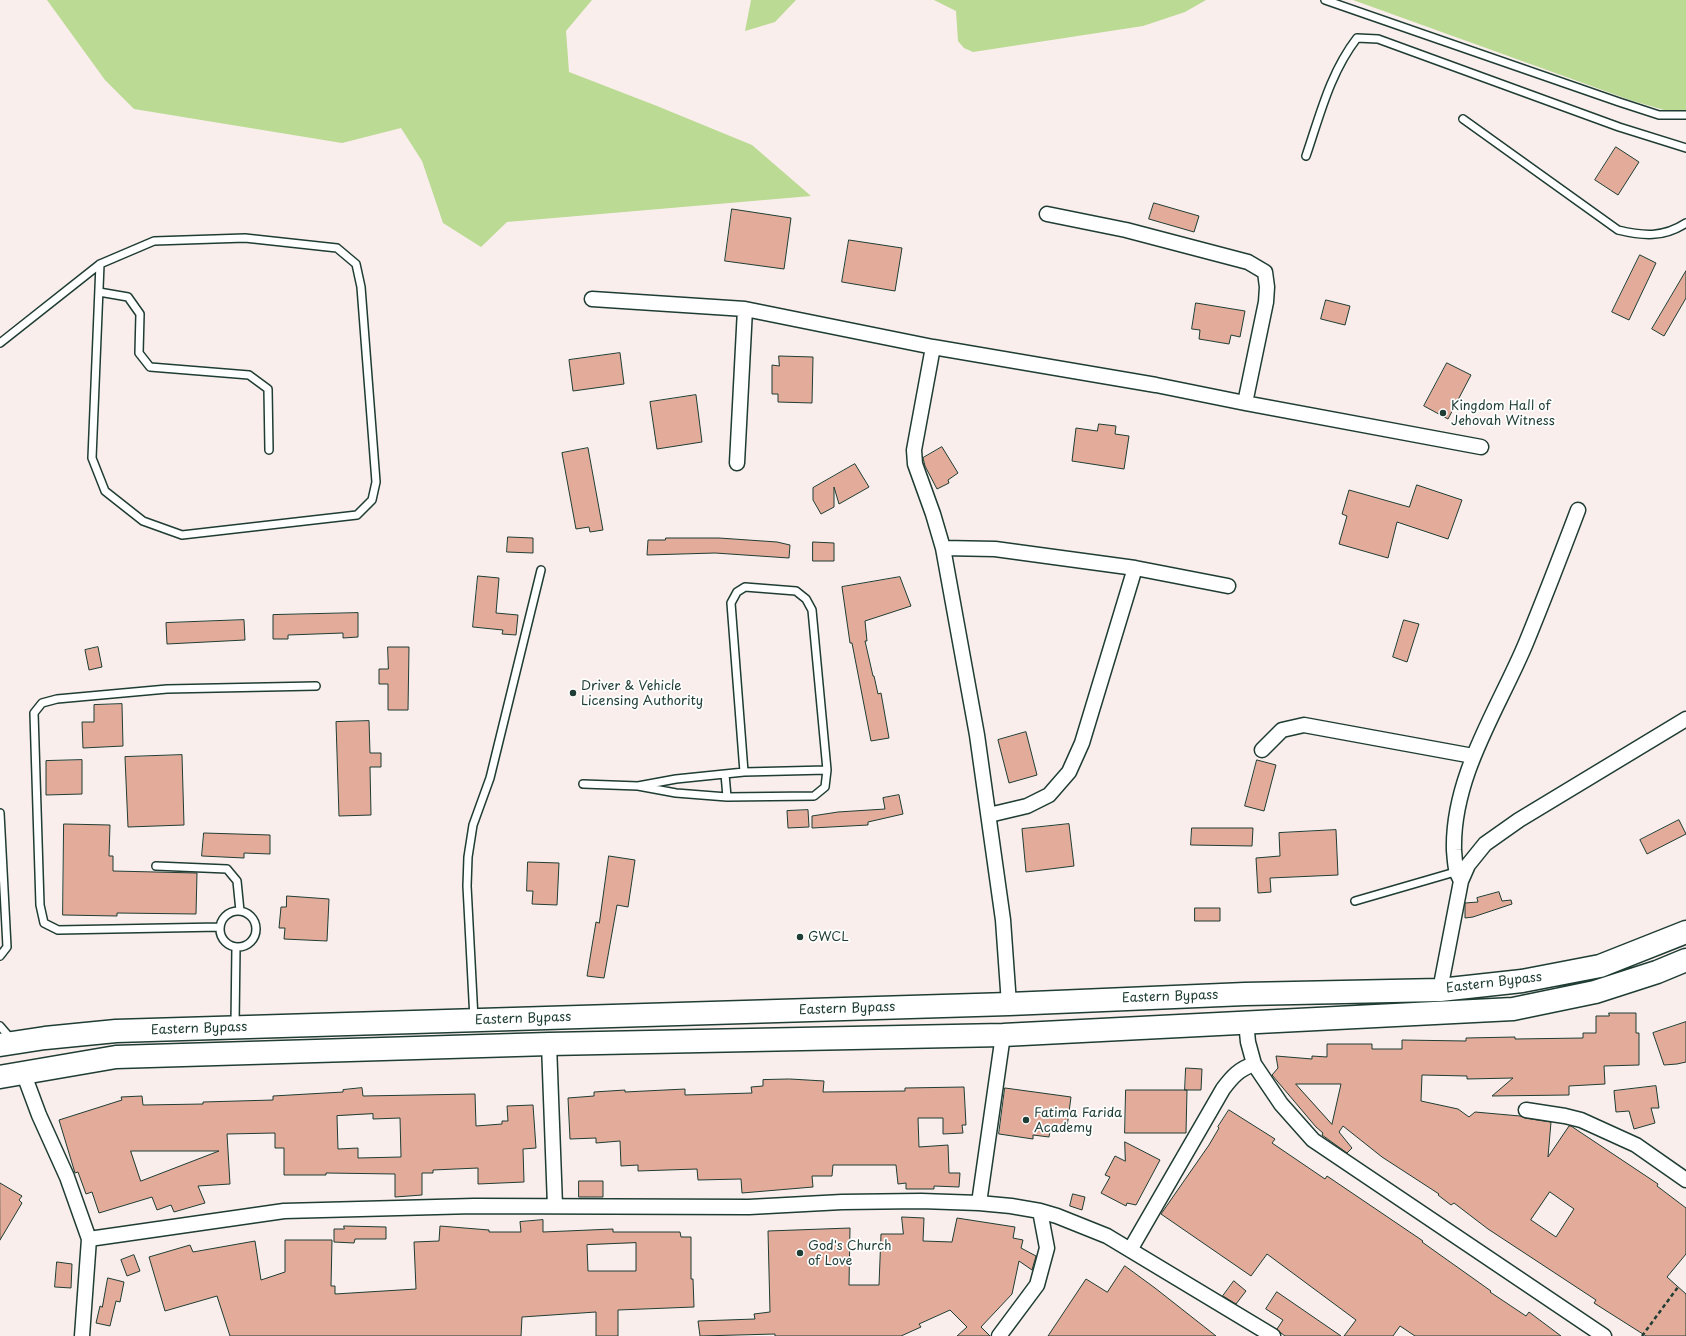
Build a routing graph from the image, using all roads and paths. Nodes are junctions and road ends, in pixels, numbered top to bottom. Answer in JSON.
{"nodes":[{"id":1,"x":1325,"y":0,"type":"edge"},
{"id":2,"x":1686,"y":115,"type":"edge"},
{"id":3,"x":1463,"y":119,"type":"dead end"},
{"id":4,"x":1686,"y":148,"type":"edge"},
{"id":5,"x":1306,"y":156,"type":"dead end"},
{"id":6,"x":1047,"y":214,"type":"dead end"},
{"id":7,"x":1686,"y":223,"type":"edge"},
{"id":8,"x":100,"y":264,"type":"junction"},
{"id":9,"x":99,"y":292,"type":"junction"},
{"id":10,"x":592,"y":299,"type":"dead end"},
{"id":11,"x":745,"y":309,"type":"junction"},
{"id":12,"x":0,"y":343,"type":"edge"},
{"id":13,"x":933,"y":347,"type":"junction"},
{"id":14,"x":1245,"y":403,"type":"junction"},
{"id":15,"x":1481,"y":447,"type":"dead end"},
{"id":16,"x":269,"y":450,"type":"dead end"},
{"id":17,"x":737,"y":463,"type":"dead end"},
{"id":18,"x":1578,"y":510,"type":"dead end"},
{"id":19,"x":943,"y":548,"type":"junction"},
{"id":20,"x":1135,"y":568,"type":"junction"},
{"id":21,"x":541,"y":570,"type":"dead end"},
{"id":22,"x":1228,"y":586,"type":"dead end"},
{"id":23,"x":316,"y":686,"type":"dead end"},
{"id":24,"x":1686,"y":719,"type":"edge"},
{"id":25,"x":1262,"y":750,"type":"dead end"},
{"id":26,"x":1474,"y":756,"type":"junction"},
{"id":27,"x":827,"y":770,"type":"junction"},
{"id":28,"x":744,"y":772,"type":"junction"},
{"id":29,"x":725,"y":774,"type":"junction"},
{"id":30,"x":583,"y":784,"type":"dead end"},
{"id":31,"x":638,"y":786,"type":"junction"},
{"id":32,"x":727,"y":797,"type":"junction"},
{"id":33,"x":0,"y":813,"type":"edge"},
{"id":34,"x":989,"y":815,"type":"junction"},
{"id":35,"x":156,"y":866,"type":"dead end"},
{"id":36,"x":1458,"y":877,"type":"junction"},
{"id":37,"x":1355,"y":901,"type":"dead end"},
{"id":38,"x":240,"y":911,"type":"junction"},
{"id":39,"x":220,"y":927,"type":"junction"},
{"id":40,"x":1686,"y":932,"type":"edge"},
{"id":41,"x":236,"y":947,"type":"junction"},
{"id":42,"x":0,"y":956,"type":"edge"},
{"id":43,"x":1686,"y":960,"type":"edge"},
{"id":44,"x":1440,"y":990,"type":"junction"},
{"id":45,"x":1010,"y":1004,"type":"junction"},
{"id":46,"x":475,"y":1021,"type":"junction"},
{"id":47,"x":1246,"y":1022,"type":"junction"},
{"id":48,"x":235,"y":1028,"type":"junction"},
{"id":49,"x":1003,"y":1035,"type":"junction"},
{"id":50,"x":4,"y":1038,"type":"edge"},
{"id":51,"x":549,"y":1044,"type":"junction"},
{"id":52,"x":1254,"y":1064,"type":"junction"},
{"id":53,"x":22,"y":1072,"type":"junction"},
{"id":54,"x":0,"y":1077,"type":"edge"},
{"id":55,"x":1526,"y":1110,"type":"dead end"},
{"id":56,"x":1686,"y":1180,"type":"edge"},
{"id":57,"x":979,"y":1203,"type":"junction"},
{"id":58,"x":555,"y":1206,"type":"junction"},
{"id":59,"x":1040,"y":1211,"type":"junction"},
{"id":60,"x":89,"y":1239,"type":"junction"},
{"id":61,"x":1130,"y":1250,"type":"junction"},
{"id":62,"x":1678,"y":1287,"type":"dead end"},
{"id":63,"x":82,"y":1336,"type":"edge"},
{"id":64,"x":999,"y":1336,"type":"edge"},
{"id":65,"x":1273,"y":1336,"type":"edge"},
{"id":66,"x":1604,"y":1336,"type":"edge"},
{"id":67,"x":1642,"y":1336,"type":"edge"}],
"edges":[{"from":1,"to":2,"type":"lane"},
{"from":3,"to":7,"type":"lane"},
{"from":4,"to":5,"type":"lane"},
{"from":6,"to":14,"type":"street"},
{"from":8,"to":9,"type":"lane"},
{"from":8,"to":9,"type":"lane"},
{"from":8,"to":12,"type":"lane"},
{"from":9,"to":16,"type":"lane"},
{"from":10,"to":11,"type":"street"},
{"from":11,"to":13,"type":"street"},
{"from":11,"to":17,"type":"street"},
{"from":13,"to":14,"type":"street"},
{"from":13,"to":19,"type":"street"},
{"from":14,"to":15,"type":"street"},
{"from":18,"to":26,"type":"street"},
{"from":19,"to":20,"type":"street"},
{"from":19,"to":34,"type":"street"},
{"from":20,"to":22,"type":"street"},
{"from":20,"to":34,"type":"street"},
{"from":21,"to":46,"type":"lane"},
{"from":23,"to":39,"type":"lane"},
{"from":24,"to":36,"type":"street"},
{"from":25,"to":26,"type":"street"},
{"from":26,"to":36,"type":"street"},
{"from":27,"to":28,"type":"lane"},
{"from":27,"to":28,"type":"lane"},
{"from":27,"to":32,"type":"lane"},
{"from":28,"to":29,"type":"lane"},
{"from":29,"to":31,"type":"lane"},
{"from":29,"to":32,"type":"lane"},
{"from":30,"to":31,"type":"lane"},
{"from":31,"to":32,"type":"lane"},
{"from":33,"to":42,"type":"lane"},
{"from":34,"to":45,"type":"street"},
{"from":35,"to":38,"type":"lane"},
{"from":36,"to":37,"type":"lane"},
{"from":36,"to":44,"type":"street"},
{"from":38,"to":39,"type":"lane"},
{"from":38,"to":41,"type":"lane"},
{"from":39,"to":41,"type":"lane"},
{"from":40,"to":44,"type":"highway","name":"Eastern Bypass"},
{"from":41,"to":48,"type":"lane"},
{"from":43,"to":47,"type":"highway","name":"Eastern Bypass"},
{"from":44,"to":45,"type":"highway","name":"Eastern Bypass"},
{"from":45,"to":46,"type":"highway","name":"Eastern Bypass"},
{"from":46,"to":48,"type":"highway","name":"Eastern Bypass"},
{"from":47,"to":49,"type":"highway","name":"Eastern Bypass"},
{"from":47,"to":52,"type":"street"},
{"from":48,"to":50,"type":"highway","name":"Eastern Bypass"},
{"from":49,"to":51,"type":"highway","name":"Eastern Bypass"},
{"from":49,"to":57,"type":"street"},
{"from":51,"to":53,"type":"highway","name":"Eastern Bypass"},
{"from":51,"to":58,"type":"street"},
{"from":52,"to":61,"type":"street"},
{"from":52,"to":66,"type":"street"},
{"from":53,"to":54,"type":"highway","name":"Eastern Bypass"},
{"from":53,"to":60,"type":"street"},
{"from":55,"to":56,"type":"street"},
{"from":57,"to":58,"type":"street"},
{"from":57,"to":59,"type":"street"},
{"from":58,"to":60,"type":"street"},
{"from":59,"to":61,"type":"street"},
{"from":59,"to":64,"type":"street"},
{"from":60,"to":63,"type":"street"},
{"from":61,"to":65,"type":"street"},
{"from":62,"to":67,"type":"path"}]}
